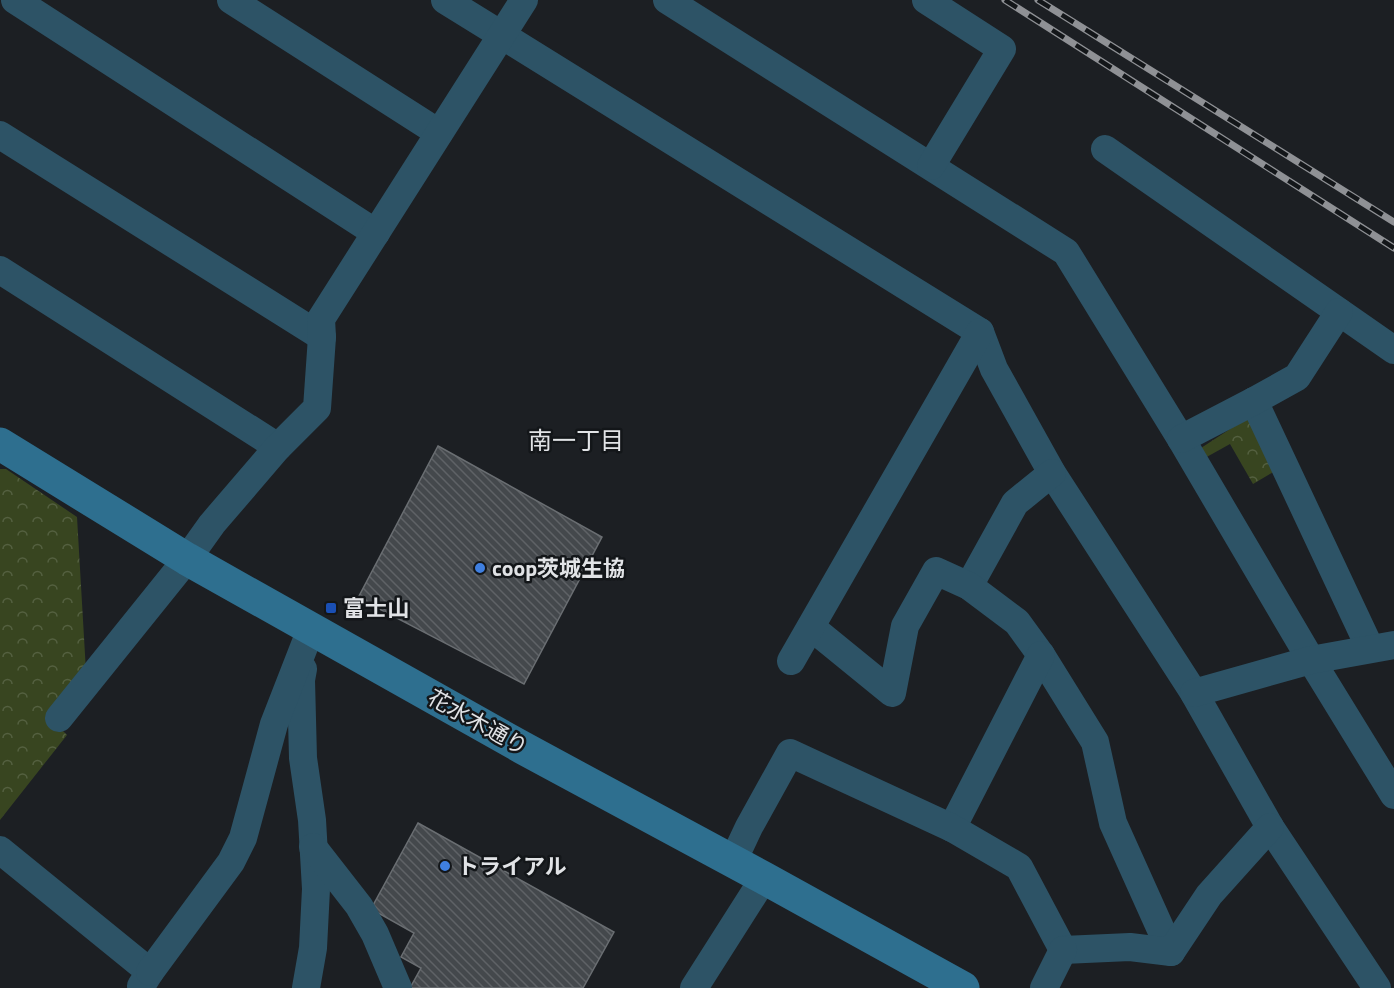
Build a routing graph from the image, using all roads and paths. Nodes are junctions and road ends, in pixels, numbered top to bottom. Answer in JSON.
{"nodes":[{"id":1,"x":15,"y":0,"type":"edge"},
{"id":2,"x":231,"y":0,"type":"edge"},
{"id":3,"x":445,"y":0,"type":"edge"},
{"id":4,"x":524,"y":0,"type":"edge"},
{"id":5,"x":667,"y":0,"type":"edge"},
{"id":6,"x":926,"y":0,"type":"edge"},
{"id":7,"x":501,"y":35,"type":"junction"},
{"id":8,"x":439,"y":133,"type":"junction"},
{"id":9,"x":0,"y":135,"type":"edge"},
{"id":10,"x":1105,"y":149,"type":"dead end"},
{"id":11,"x":931,"y":166,"type":"junction"},
{"id":12,"x":376,"y":233,"type":"junction"},
{"id":13,"x":0,"y":270,"type":"edge"},
{"id":14,"x":1339,"y":312,"type":"junction"},
{"id":15,"x":980,"y":332,"type":"junction"},
{"id":16,"x":322,"y":337,"type":"junction"},
{"id":17,"x":1394,"y":350,"type":"edge"},
{"id":18,"x":1254,"y":401,"type":"junction"},
{"id":19,"x":1181,"y":440,"type":"junction"},
{"id":20,"x":278,"y":447,"type":"junction"},
{"id":21,"x":6,"y":453,"type":"edge"},
{"id":22,"x":1052,"y":473,"type":"junction"},
{"id":23,"x":187,"y":559,"type":"junction"},
{"id":24,"x":969,"y":586,"type":"junction"},
{"id":25,"x":811,"y":627,"type":"junction"},
{"id":26,"x":311,"y":629,"type":"junction"},
{"id":27,"x":1382,"y":646,"type":"edge"},
{"id":28,"x":1041,"y":655,"type":"junction"},
{"id":29,"x":1311,"y":660,"type":"junction"},
{"id":30,"x":791,"y":662,"type":"dead end"},
{"id":31,"x":1194,"y":693,"type":"junction"},
{"id":32,"x":59,"y":718,"type":"dead end"},
{"id":33,"x":1394,"y":795,"type":"edge"},
{"id":34,"x":1270,"y":826,"type":"junction"},
{"id":35,"x":952,"y":828,"type":"junction"},
{"id":36,"x":313,"y":847,"type":"junction"},
{"id":37,"x":0,"y":850,"type":"edge"},
{"id":38,"x":733,"y":861,"type":"junction"},
{"id":39,"x":765,"y":878,"type":"junction"},
{"id":40,"x":1063,"y":950,"type":"junction"},
{"id":41,"x":1171,"y":952,"type":"junction"},
{"id":42,"x":145,"y":980,"type":"edge"},
{"id":43,"x":306,"y":988,"type":"edge"},
{"id":44,"x":398,"y":988,"type":"edge"},
{"id":45,"x":694,"y":988,"type":"edge"},
{"id":46,"x":963,"y":988,"type":"edge"},
{"id":47,"x":1044,"y":988,"type":"edge"},
{"id":48,"x":1377,"y":988,"type":"edge"}],
"edges":[{"from":1,"to":12,"type":"street"},
{"from":2,"to":8,"type":"street"},
{"from":3,"to":7,"type":"street"},
{"from":4,"to":7,"type":"street"},
{"from":5,"to":11,"type":"street"},
{"from":6,"to":11,"type":"street"},
{"from":7,"to":8,"type":"street"},
{"from":7,"to":15,"type":"street"},
{"from":8,"to":12,"type":"street"},
{"from":9,"to":16,"type":"street"},
{"from":10,"to":14,"type":"street"},
{"from":11,"to":19,"type":"street"},
{"from":12,"to":16,"type":"street"},
{"from":13,"to":20,"type":"street"},
{"from":14,"to":17,"type":"street"},
{"from":14,"to":18,"type":"street"},
{"from":15,"to":22,"type":"street"},
{"from":15,"to":25,"type":"street"},
{"from":16,"to":20,"type":"street"},
{"from":18,"to":19,"type":"street"},
{"from":18,"to":27,"type":"street"},
{"from":19,"to":29,"type":"street"},
{"from":20,"to":23,"type":"street"},
{"from":21,"to":23,"type":"street","name":"花水木通り"},
{"from":22,"to":24,"type":"street"},
{"from":22,"to":31,"type":"street"},
{"from":23,"to":26,"type":"street","name":"花水木通り"},
{"from":23,"to":32,"type":"street"},
{"from":24,"to":25,"type":"street"},
{"from":24,"to":28,"type":"street"},
{"from":25,"to":30,"type":"street"},
{"from":26,"to":36,"type":"street"},
{"from":26,"to":38,"type":"street","name":"花水木通り"},
{"from":26,"to":42,"type":"street"},
{"from":27,"to":29,"type":"street"},
{"from":28,"to":35,"type":"street"},
{"from":28,"to":41,"type":"street"},
{"from":29,"to":31,"type":"street"},
{"from":29,"to":33,"type":"street"},
{"from":31,"to":34,"type":"street"},
{"from":34,"to":41,"type":"street"},
{"from":34,"to":48,"type":"street"},
{"from":35,"to":38,"type":"street"},
{"from":35,"to":40,"type":"street"},
{"from":36,"to":43,"type":"street"},
{"from":36,"to":44,"type":"street"},
{"from":37,"to":42,"type":"street"},
{"from":38,"to":39,"type":"street","name":"花水木通り"},
{"from":39,"to":45,"type":"street"},
{"from":39,"to":46,"type":"street","name":"花水木通り"},
{"from":40,"to":41,"type":"street"},
{"from":40,"to":47,"type":"street"}]}
